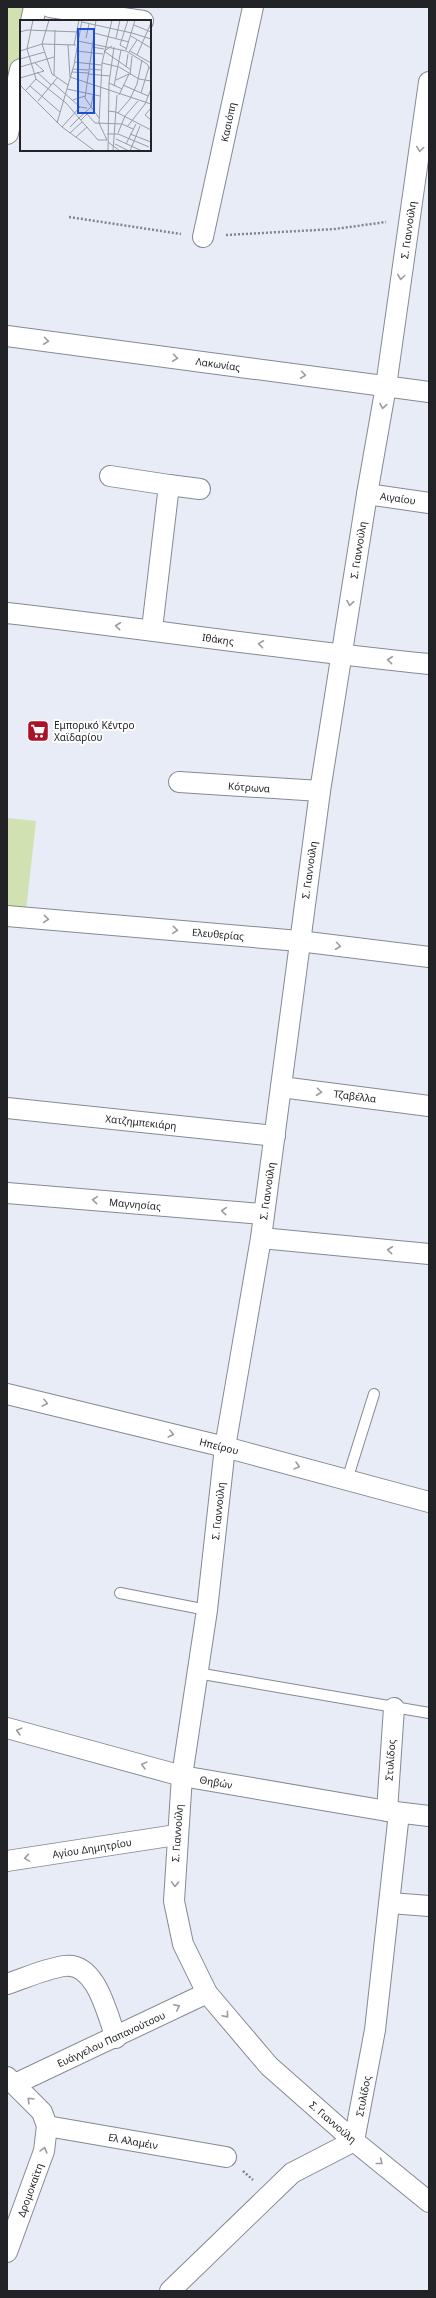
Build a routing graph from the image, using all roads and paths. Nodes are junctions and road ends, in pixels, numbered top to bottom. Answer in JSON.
{"nodes":[{"id":1,"x":35,"y":7,"type":"edge"},
{"id":2,"x":50,"y":7,"type":"edge"},
{"id":3,"x":253,"y":7,"type":"edge"},
{"id":4,"x":32,"y":20,"type":"edge"},
{"id":5,"x":136,"y":20,"type":"edge"},
{"id":6,"x":20,"y":72,"type":"edge"},
{"id":7,"x":429,"y":82,"type":"edge"},
{"id":8,"x":12,"y":91,"type":"edge"},
{"id":9,"x":426,"y":119,"type":"edge"},
{"id":10,"x":7,"y":132,"type":"edge"},
{"id":11,"x":69,"y":217,"type":"dead end"},
{"id":12,"x":410,"y":218,"type":"junction"},
{"id":13,"x":203,"y":237,"type":"junction"},
{"id":14,"x":7,"y":336,"type":"edge"},
{"id":15,"x":386,"y":386,"type":"junction"},
{"id":16,"x":429,"y":392,"type":"edge"},
{"id":17,"x":110,"y":476,"type":"dead end"},
{"id":18,"x":169,"y":484,"type":"junction"},
{"id":19,"x":200,"y":489,"type":"dead end"},
{"id":20,"x":367,"y":494,"type":"junction"},
{"id":21,"x":429,"y":503,"type":"edge"},
{"id":22,"x":7,"y":613,"type":"edge"},
{"id":23,"x":152,"y":629,"type":"junction"},
{"id":24,"x":342,"y":656,"type":"junction"},
{"id":25,"x":429,"y":664,"type":"edge"},
{"id":26,"x":179,"y":782,"type":"dead end"},
{"id":27,"x":320,"y":791,"type":"junction"},
{"id":28,"x":7,"y":916,"type":"edge"},
{"id":29,"x":299,"y":941,"type":"junction"},
{"id":30,"x":429,"y":956,"type":"edge"},
{"id":31,"x":281,"y":1087,"type":"junction"},
{"id":32,"x":429,"y":1106,"type":"edge"},
{"id":33,"x":7,"y":1108,"type":"edge"},
{"id":34,"x":275,"y":1136,"type":"junction"},
{"id":35,"x":7,"y":1193,"type":"edge"},
{"id":36,"x":263,"y":1214,"type":"junction"},
{"id":37,"x":261,"y":1238,"type":"junction"},
{"id":38,"x":429,"y":1254,"type":"edge"},
{"id":39,"x":7,"y":1394,"type":"edge"},
{"id":40,"x":374,"y":1394,"type":"dead end"},
{"id":41,"x":225,"y":1447,"type":"junction"},
{"id":42,"x":347,"y":1480,"type":"junction"},
{"id":43,"x":429,"y":1502,"type":"edge"},
{"id":44,"x":120,"y":1593,"type":"dead end"},
{"id":45,"x":207,"y":1610,"type":"junction"},
{"id":46,"x":197,"y":1673,"type":"junction"},
{"id":47,"x":394,"y":1708,"type":"junction"},
{"id":48,"x":429,"y":1713,"type":"edge"},
{"id":49,"x":7,"y":1728,"type":"edge"},
{"id":50,"x":182,"y":1776,"type":"junction"},
{"id":51,"x":393,"y":1812,"type":"junction"},
{"id":52,"x":429,"y":1816,"type":"edge"},
{"id":53,"x":176,"y":1835,"type":"junction"},
{"id":54,"x":7,"y":1861,"type":"edge"},
{"id":55,"x":390,"y":1903,"type":"junction"},
{"id":56,"x":429,"y":1906,"type":"edge"},
{"id":57,"x":7,"y":1984,"type":"edge"},
{"id":58,"x":207,"y":1993,"type":"junction"},
{"id":59,"x":116,"y":2038,"type":"junction"},
{"id":60,"x":11,"y":2080,"type":"edge"},
{"id":61,"x":47,"y":2126,"type":"junction"},
{"id":62,"x":354,"y":2141,"type":"junction"},
{"id":63,"x":226,"y":2157,"type":"joint"},
{"id":64,"x":270,"y":2195,"type":"junction"},
{"id":65,"x":429,"y":2202,"type":"edge"},
{"id":66,"x":7,"y":2252,"type":"edge"},
{"id":67,"x":170,"y":2291,"type":"edge"}],
"edges":[{"from":1,"to":4,"type":"main road"},
{"from":2,"to":5,"type":"street"},
{"from":3,"to":13,"type":"street","name":"Κασιόπη"},
{"from":6,"to":8,"type":"main road"},
{"from":7,"to":9,"type":"street","name":"Σ. Γιαννούλη"},
{"from":8,"to":10,"type":"main road"},
{"from":9,"to":12,"type":"street","name":"Σ. Γιαννούλη","one_way":true},
{"from":11,"to":13,"type":"path"},
{"from":12,"to":13,"type":"path"},
{"from":12,"to":15,"type":"street","name":"Σ. Γιαννούλη","one_way":true},
{"from":14,"to":15,"type":"street","name":"Λακωνίας","one_way":true},
{"from":15,"to":16,"type":"street","name":"Λακωνίας"},
{"from":15,"to":20,"type":"street","name":"Σ. Γιαννούλη","one_way":true},
{"from":17,"to":18,"type":"street"},
{"from":18,"to":19,"type":"street"},
{"from":18,"to":23,"type":"street"},
{"from":20,"to":21,"type":"street","name":"Αιγαίου"},
{"from":20,"to":24,"type":"street","name":"Σ. Γιαννούλη","one_way":true},
{"from":23,"to":22,"type":"street","name":"Ιθάκης","one_way":true},
{"from":24,"to":23,"type":"street","name":"Ιθάκης","one_way":true},
{"from":25,"to":24,"type":"street","name":"Ιθάκης","one_way":true},
{"from":24,"to":27,"type":"street","name":"Σ. Γιαννούλη"},
{"from":26,"to":27,"type":"street","name":"Κότρωνα"},
{"from":27,"to":29,"type":"street","name":"Σ. Γιαννούλη"},
{"from":28,"to":29,"type":"street","name":"Ελευθερίας","one_way":true},
{"from":29,"to":30,"type":"street","name":"Ελευθερίας","one_way":true},
{"from":29,"to":31,"type":"street","name":"Σ. Γιαννούλη"},
{"from":31,"to":32,"type":"street","name":"Τζαβέλλα","one_way":true},
{"from":31,"to":34,"type":"street","name":"Σ. Γιαννούλη"},
{"from":33,"to":34,"type":"street","name":"Χατζημπεκιάρη"},
{"from":34,"to":36,"type":"street","name":"Σ. Γιαννούλη"},
{"from":36,"to":35,"type":"street","name":"Μαγνησίας","one_way":true},
{"from":36,"to":37,"type":"street","name":"Σ. Γιαννούλη"},
{"from":38,"to":37,"type":"street","one_way":true},
{"from":37,"to":41,"type":"street","name":"Σ. Γιαννούλη"},
{"from":39,"to":41,"type":"street","name":"Ηπείρου","one_way":true},
{"from":40,"to":42,"type":"lane"},
{"from":41,"to":42,"type":"street","name":"Ηπείρου","one_way":true},
{"from":41,"to":45,"type":"street","name":"Σ. Γιαννούλη"},
{"from":42,"to":43,"type":"street","name":"Ηπείρου"},
{"from":44,"to":45,"type":"lane"},
{"from":45,"to":46,"type":"street","name":"Σ. Γιαννούλη"},
{"from":46,"to":47,"type":"lane"},
{"from":46,"to":50,"type":"street","name":"Σ. Γιαννούλη"},
{"from":47,"to":48,"type":"lane"},
{"from":47,"to":51,"type":"street","name":"Στυλίδος"},
{"from":50,"to":49,"type":"street","name":"Θηβών","one_way":true},
{"from":50,"to":51,"type":"street","name":"Θηβών"},
{"from":50,"to":53,"type":"street","name":"Σ. Γιαννούλη"},
{"from":51,"to":52,"type":"street","name":"Θηβών"},
{"from":51,"to":55,"type":"street","name":"Στυλίδος"},
{"from":53,"to":54,"type":"street","name":"Αγίου Δημητρίου","one_way":true},
{"from":53,"to":58,"type":"street","name":"Σ. Γιαννούλη","one_way":true},
{"from":55,"to":56,"type":"street"},
{"from":55,"to":62,"type":"street","name":"Στυλίδος"},
{"from":57,"to":59,"type":"street"},
{"from":59,"to":58,"type":"street","name":"Ευάγγελου Παπανούτσου","one_way":true},
{"from":58,"to":62,"type":"street","name":"Σ. Γιαννούλη","one_way":true},
{"from":59,"to":60,"type":"street","name":"Ευάγγελου Παπανούτσου"},
{"from":61,"to":60,"type":"street","one_way":true},
{"from":61,"to":63,"type":"street","name":"Ελ Αλαμέιν"},
{"from":66,"to":61,"type":"street","name":"Δρομοκαϊτη","one_way":true},
{"from":62,"to":64,"type":"street"},
{"from":62,"to":65,"type":"street","name":"Σ. Γιαννούλη","one_way":true},
{"from":63,"to":64,"type":"path"},
{"from":64,"to":67,"type":"street"}]}
